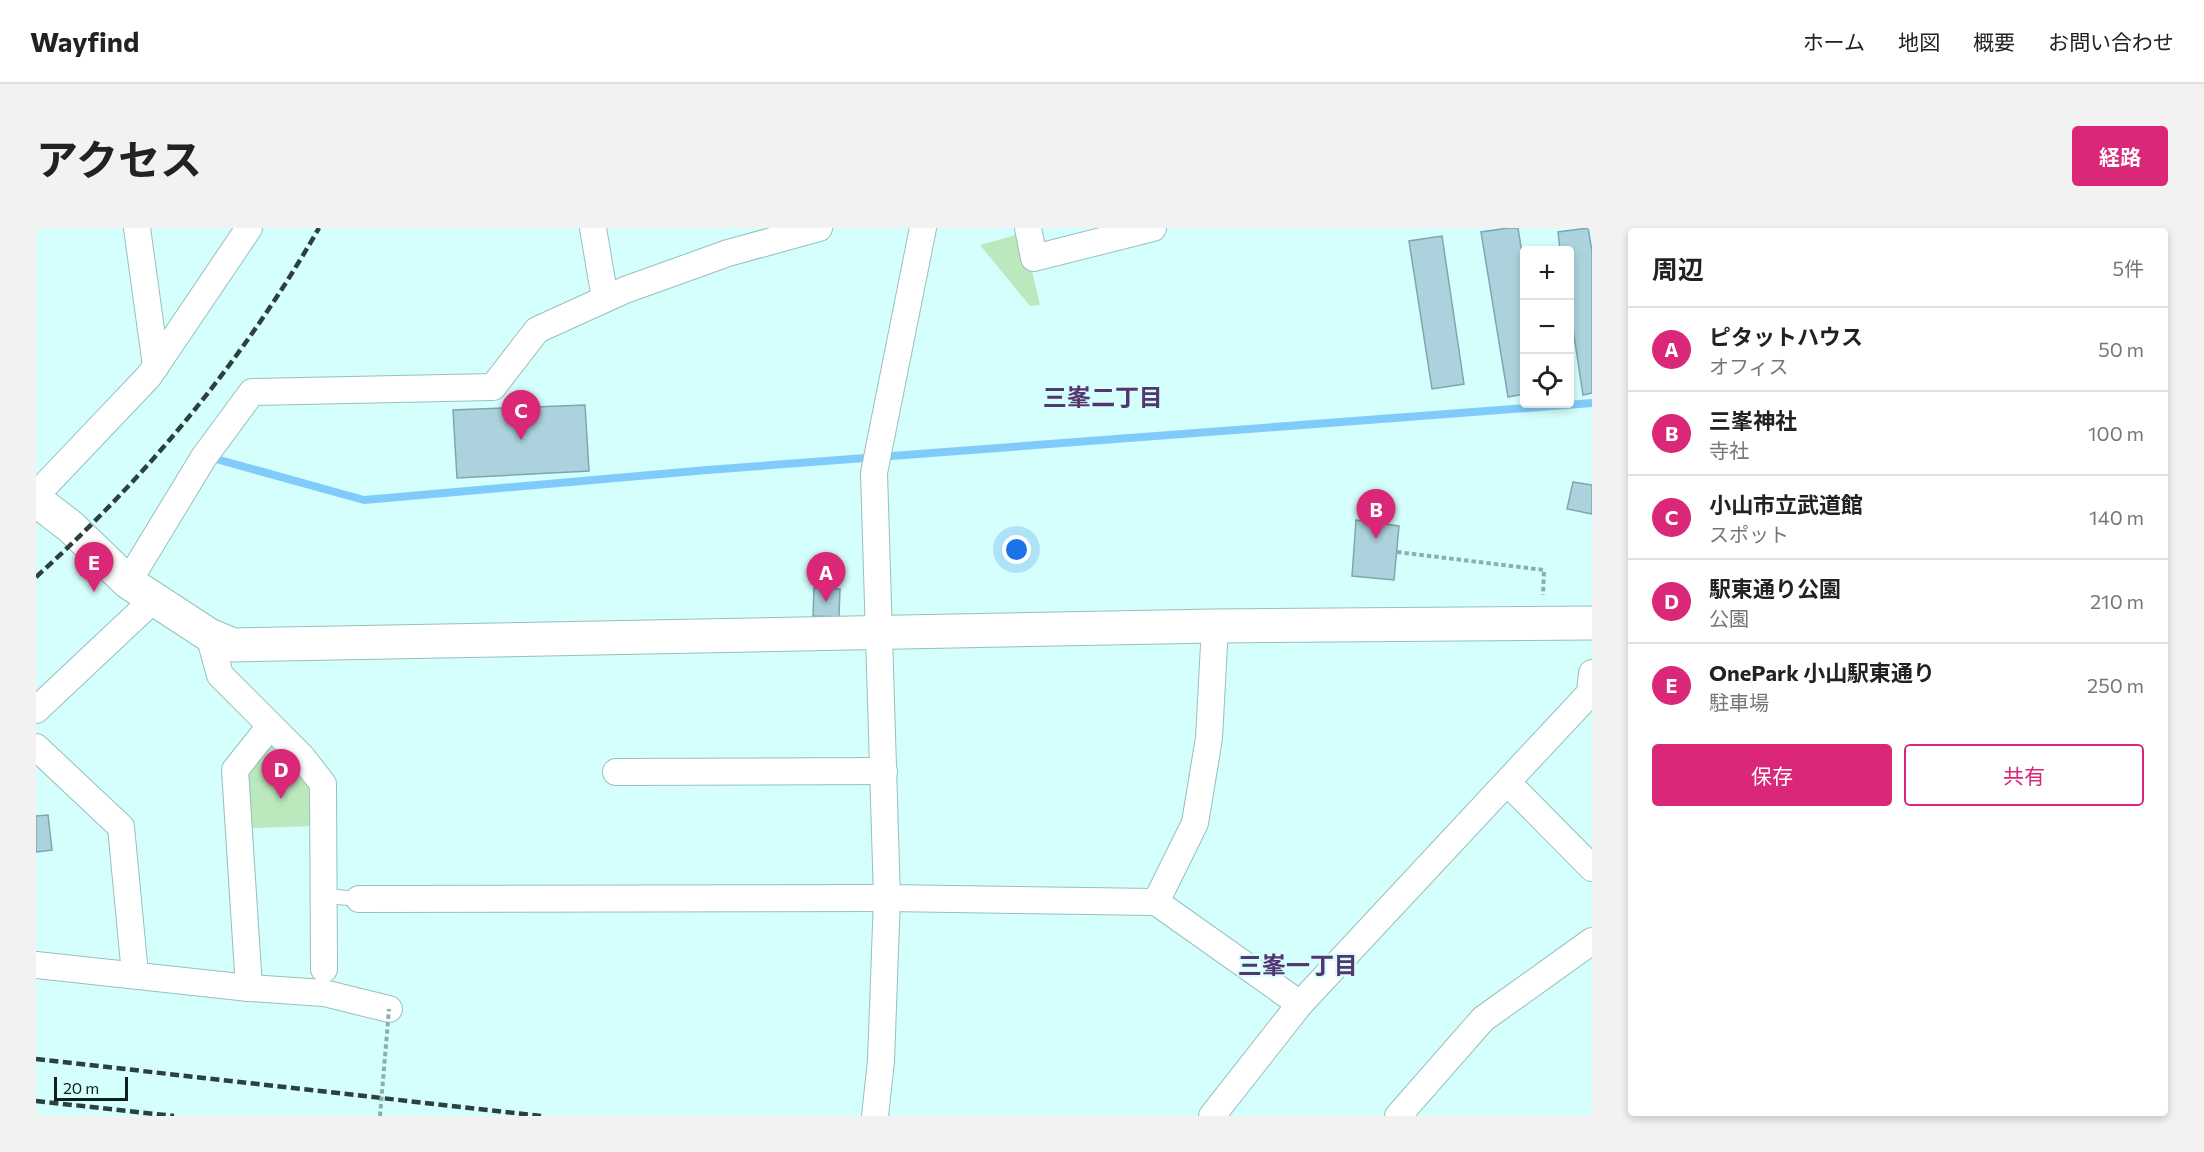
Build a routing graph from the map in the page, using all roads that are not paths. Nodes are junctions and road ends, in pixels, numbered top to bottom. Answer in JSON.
{"nodes":[{"id":1,"x":137,"y":228,"type":"edge"},
{"id":2,"x":249,"y":228,"type":"edge"},
{"id":3,"x":593,"y":228,"type":"edge"},
{"id":4,"x":819,"y":228,"type":"edge"},
{"id":5,"x":1028,"y":228,"type":"edge"},
{"id":6,"x":1153,"y":228,"type":"edge"},
{"id":7,"x":914,"y":233,"type":"edge"},
{"id":8,"x":605,"y":299,"type":"junction"},
{"id":9,"x":156,"y":366,"type":"junction"},
{"id":10,"x":36,"y":495,"type":"edge"},
{"id":11,"x":36,"y":500,"type":"edge"},
{"id":12,"x":141,"y":590,"type":"junction"},
{"id":13,"x":1592,"y":623,"type":"edge"},
{"id":14,"x":1215,"y":626,"type":"junction"},
{"id":15,"x":881,"y":633,"type":"junction"},
{"id":16,"x":209,"y":635,"type":"junction"},
{"id":17,"x":1592,"y":673,"type":"edge"},
{"id":18,"x":36,"y":710,"type":"edge"},
{"id":19,"x":270,"y":726,"type":"junction"},
{"id":20,"x":36,"y":747,"type":"edge"},
{"id":21,"x":884,"y":771,"type":"junction"},
{"id":22,"x":616,"y":772,"type":"dead end"},
{"id":23,"x":1509,"y":783,"type":"junction"},
{"id":24,"x":1592,"y":868,"type":"edge"},
{"id":25,"x":326,"y":896,"type":"junction"},
{"id":26,"x":887,"y":898,"type":"junction"},
{"id":27,"x":359,"y":899,"type":"joint"},
{"id":28,"x":1156,"y":902,"type":"junction"},
{"id":29,"x":1592,"y":941,"type":"edge"},
{"id":30,"x":36,"y":964,"type":"edge"},
{"id":31,"x":135,"y":974,"type":"junction"},
{"id":32,"x":324,"y":981,"type":"junction"},
{"id":33,"x":249,"y":988,"type":"junction"},
{"id":34,"x":1300,"y":1004,"type":"junction"},
{"id":35,"x":388,"y":1010,"type":"road end"},
{"id":36,"x":875,"y":1116,"type":"edge"},
{"id":37,"x":1212,"y":1116,"type":"edge"},
{"id":38,"x":1398,"y":1116,"type":"edge"}],
"edges":[{"from":1,"to":9,"type":"street"},
{"from":2,"to":9,"type":"street"},
{"from":3,"to":8,"type":"street"},
{"from":4,"to":8,"type":"street"},
{"from":5,"to":6,"type":"street"},
{"from":7,"to":15,"type":"street"},
{"from":8,"to":12,"type":"street"},
{"from":9,"to":10,"type":"street"},
{"from":11,"to":12,"type":"street"},
{"from":12,"to":16,"type":"street"},
{"from":12,"to":18,"type":"street"},
{"from":13,"to":14,"type":"street"},
{"from":14,"to":15,"type":"street"},
{"from":14,"to":28,"type":"street"},
{"from":15,"to":16,"type":"street"},
{"from":15,"to":21,"type":"street"},
{"from":16,"to":19,"type":"street"},
{"from":17,"to":23,"type":"street"},
{"from":19,"to":25,"type":"street"},
{"from":19,"to":33,"type":"street"},
{"from":20,"to":31,"type":"street"},
{"from":21,"to":22,"type":"street"},
{"from":21,"to":26,"type":"street"},
{"from":23,"to":24,"type":"street"},
{"from":23,"to":34,"type":"street"},
{"from":25,"to":27,"type":"lane"},
{"from":25,"to":32,"type":"street"},
{"from":26,"to":27,"type":"street"},
{"from":26,"to":28,"type":"street"},
{"from":26,"to":36,"type":"street"},
{"from":28,"to":34,"type":"street"},
{"from":29,"to":38,"type":"street"},
{"from":30,"to":31,"type":"street"},
{"from":31,"to":33,"type":"street"},
{"from":32,"to":33,"type":"street"},
{"from":32,"to":35,"type":"street"},
{"from":34,"to":37,"type":"street"}]}
